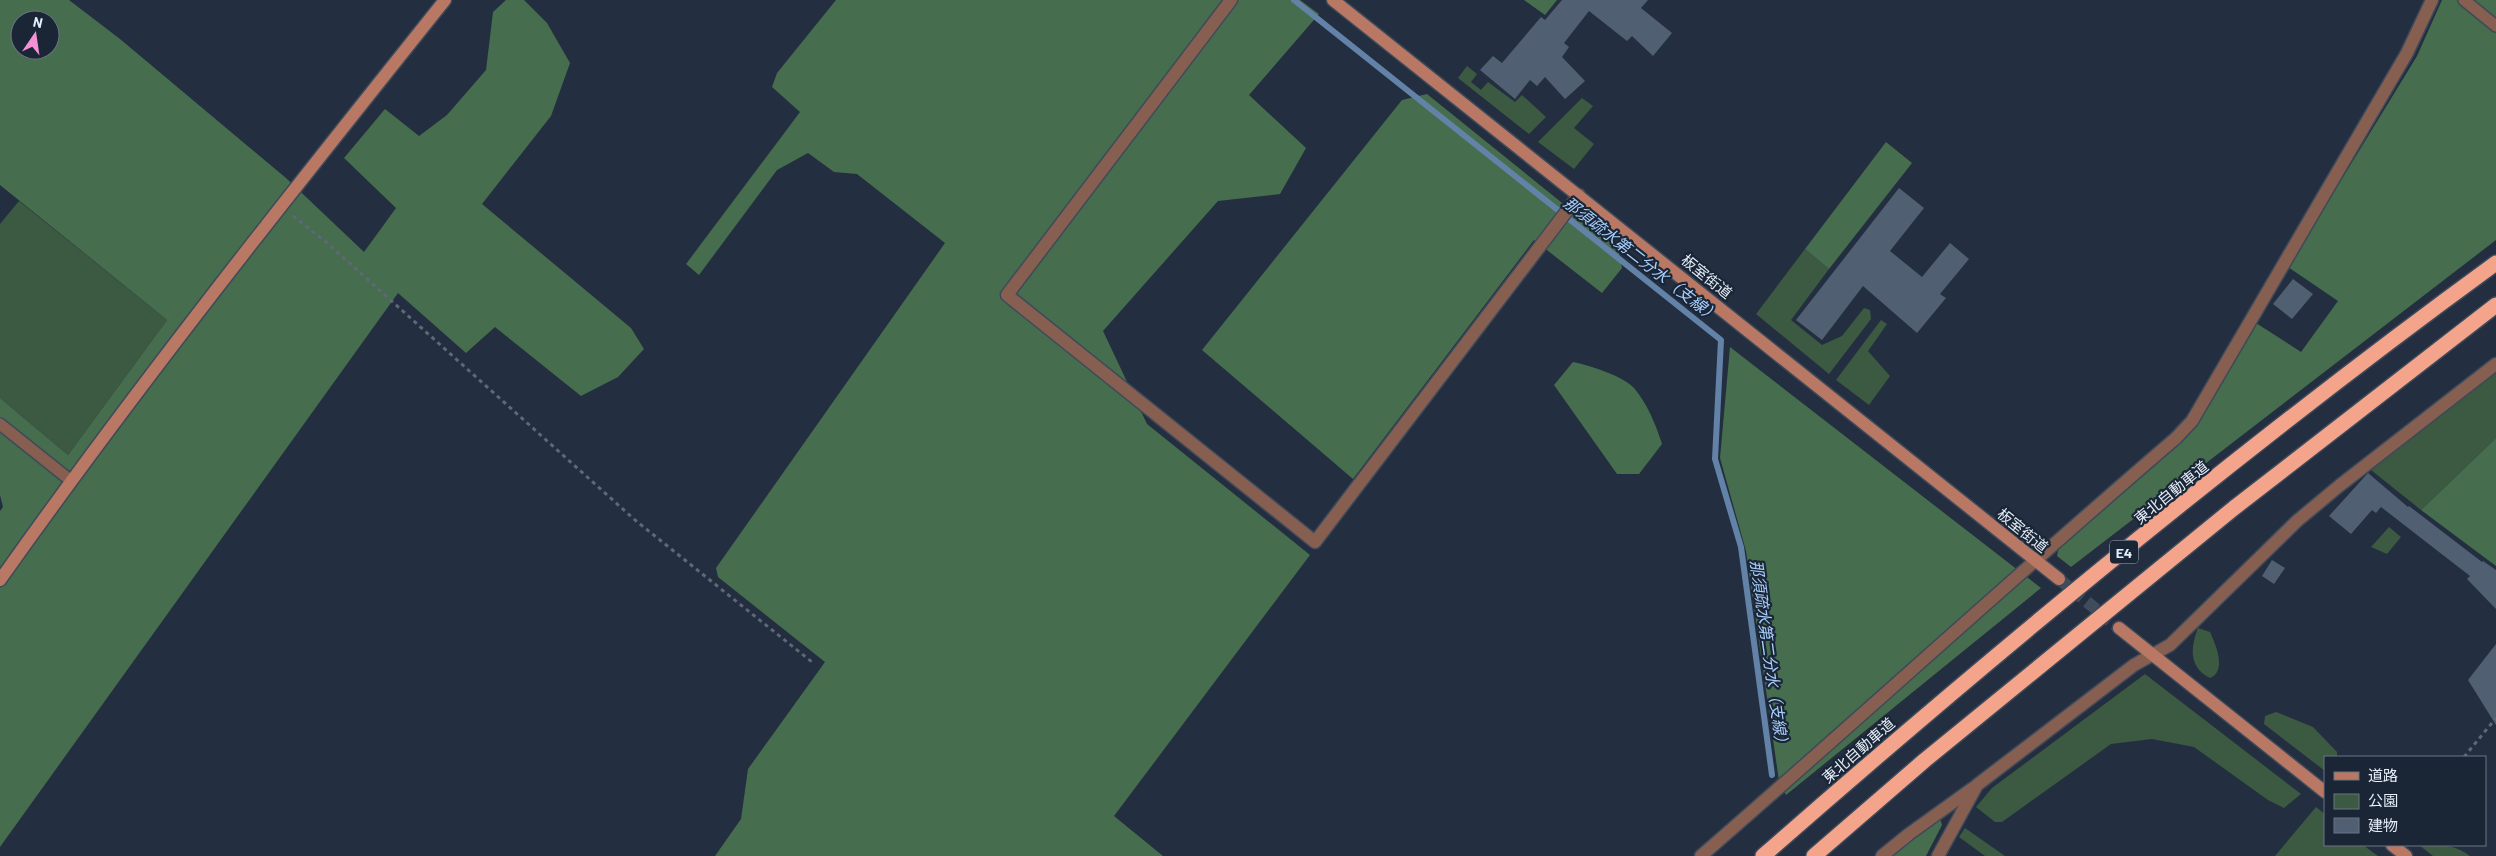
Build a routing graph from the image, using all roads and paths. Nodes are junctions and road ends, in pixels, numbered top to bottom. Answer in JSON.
{"nodes":[{"id":1,"x":446,"y":0,"type":"edge"},
{"id":2,"x":1231,"y":0,"type":"edge"},
{"id":3,"x":1333,"y":0,"type":"edge"},
{"id":4,"x":2432,"y":0,"type":"edge"},
{"id":5,"x":2464,"y":0,"type":"edge"},
{"id":6,"x":2496,"y":26,"type":"edge"},
{"id":7,"x":1579,"y":195,"type":"junction"},
{"id":8,"x":280,"y":205,"type":"junction"},
{"id":9,"x":2496,"y":263,"type":"edge"},
{"id":10,"x":2496,"y":305,"type":"edge"},
{"id":11,"x":2496,"y":364,"type":"edge"},
{"id":12,"x":0,"y":424,"type":"edge"},
{"id":13,"x":70,"y":480,"type":"junction"},
{"id":14,"x":2034,"y":560,"type":"junction"},
{"id":15,"x":0,"y":580,"type":"edge"},
{"id":16,"x":2059,"y":580,"type":"tunnel mouth"},
{"id":17,"x":2119,"y":628,"type":"tunnel mouth"},
{"id":18,"x":2154,"y":655,"type":"junction"},
{"id":19,"x":812,"y":662,"type":"dead end"},
{"id":20,"x":2496,"y":718,"type":"edge"},
{"id":21,"x":2465,"y":756,"type":"edge"},
{"id":22,"x":1977,"y":785,"type":"junction"},
{"id":23,"x":2324,"y":791,"type":"edge"},
{"id":24,"x":2393,"y":846,"type":"edge"},
{"id":25,"x":1701,"y":856,"type":"edge"},
{"id":26,"x":1763,"y":856,"type":"edge"},
{"id":27,"x":1814,"y":856,"type":"edge"},
{"id":28,"x":1882,"y":856,"type":"edge"},
{"id":29,"x":1938,"y":856,"type":"edge"},
{"id":30,"x":2406,"y":856,"type":"edge"}],
"edges":[{"from":1,"to":8,"type":"main road"},
{"from":2,"to":7,"type":"street"},
{"from":3,"to":7,"type":"main road","name":"板室街道"},
{"from":4,"to":14,"type":"street"},
{"from":5,"to":6,"type":"lane"},
{"from":7,"to":14,"type":"main road","name":"板室街道"},
{"from":8,"to":13,"type":"main road"},
{"from":8,"to":19,"type":"path"},
{"from":9,"to":26,"type":"highway","name":"東北自動車道","number":"E4"},
{"from":10,"to":27,"type":"highway","number":"E4"},
{"from":11,"to":18,"type":"street"},
{"from":12,"to":13,"type":"lane"},
{"from":13,"to":15,"type":"main road"},
{"from":14,"to":16,"type":"main road","name":"板室街道"},
{"from":14,"to":25,"type":"street"},
{"from":17,"to":18,"type":"main road"},
{"from":18,"to":22,"type":"street"},
{"from":18,"to":23,"type":"main road"},
{"from":20,"to":21,"type":"path"},
{"from":22,"to":28,"type":"street"},
{"from":22,"to":29,"type":"street"},
{"from":24,"to":30,"type":"main road"}]}
